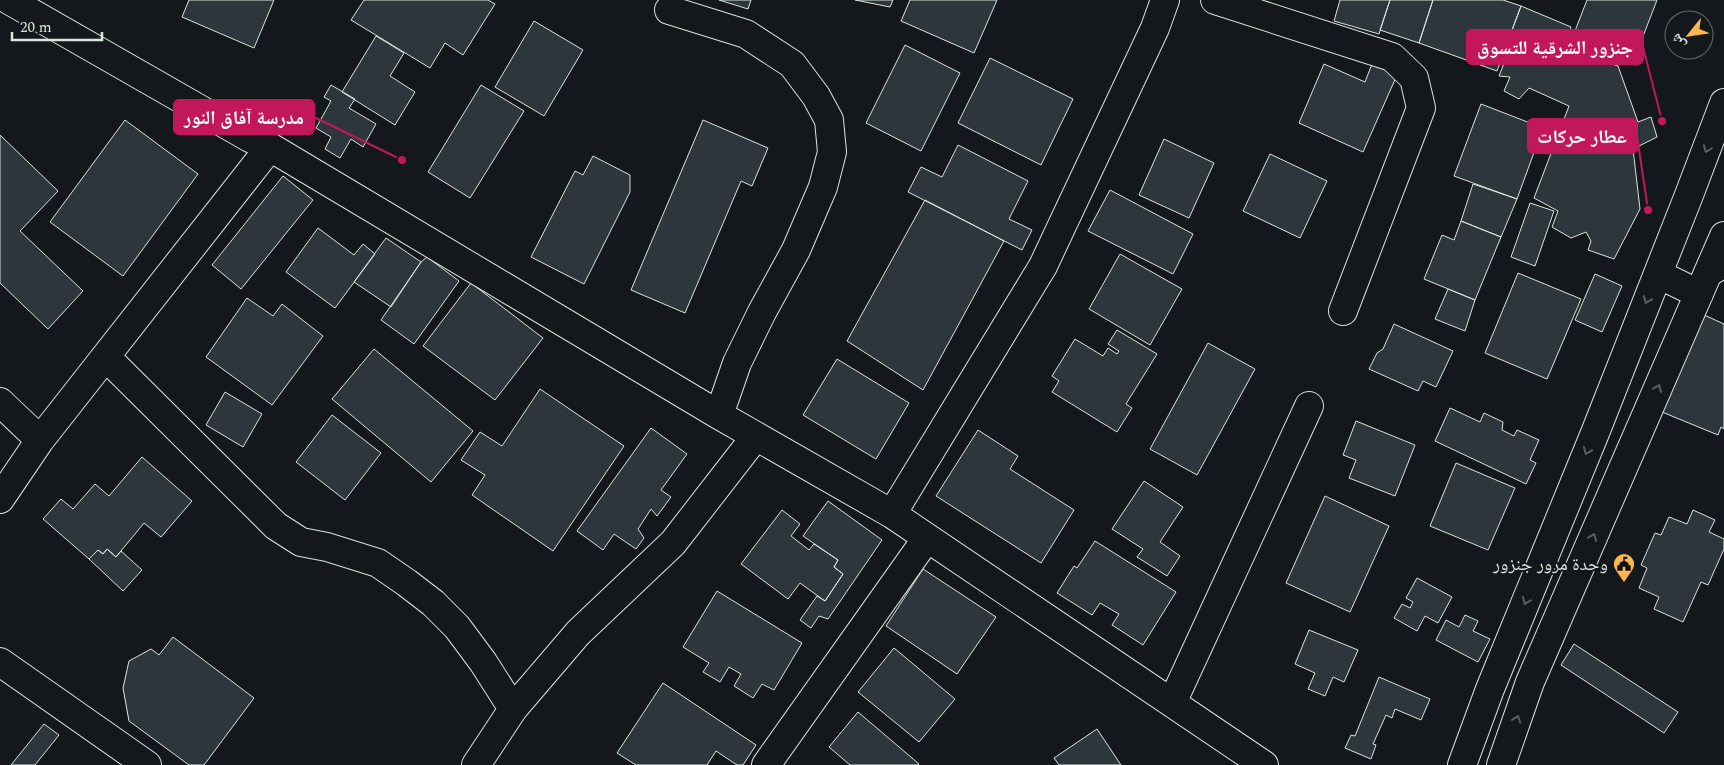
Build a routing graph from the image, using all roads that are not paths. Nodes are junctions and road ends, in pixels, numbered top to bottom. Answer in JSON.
{"nodes":[{"id":1,"x":9,"y":0,"type":"edge"},
{"id":2,"x":1165,"y":0,"type":"edge"},
{"id":3,"x":1215,"y":0,"type":"edge"},
{"id":4,"x":669,"y":10,"type":"dead end"},
{"id":5,"x":1724,"y":103,"type":"edge"},
{"id":6,"x":270,"y":147,"type":"junction"},
{"id":7,"x":1724,"y":236,"type":"edge"},
{"id":8,"x":1658,"y":274,"type":"junction"},
{"id":9,"x":1710,"y":277,"type":"edge"},
{"id":10,"x":1343,"y":311,"type":"dead end"},
{"id":11,"x":106,"y":357,"type":"junction"},
{"id":12,"x":0,"y":402,"type":"edge"},
{"id":13,"x":1309,"y":406,"type":"dead end"},
{"id":14,"x":719,"y":415,"type":"junction"},
{"id":15,"x":756,"y":436,"type":"junction"},
{"id":16,"x":40,"y":440,"type":"junction"},
{"id":17,"x":0,"y":499,"type":"edge"},
{"id":18,"x":892,"y":514,"type":"junction"},
{"id":19,"x":927,"y":538,"type":"junction"},
{"id":20,"x":0,"y":662,"type":"edge"},
{"id":21,"x":1172,"y":703,"type":"junction"},
{"id":22,"x":513,"y":709,"type":"junction"},
{"id":23,"x":117,"y":756,"type":"edge"},
{"id":24,"x":1247,"y":761,"type":"edge"},
{"id":25,"x":147,"y":765,"type":"edge"},
{"id":26,"x":476,"y":765,"type":"edge"},
{"id":27,"x":766,"y":765,"type":"edge"},
{"id":28,"x":1462,"y":765,"type":"edge"},
{"id":29,"x":1501,"y":765,"type":"edge"}],
"edges":[{"from":1,"to":6,"type":"street"},
{"from":2,"to":18,"type":"street"},
{"from":3,"to":10,"type":"street"},
{"from":4,"to":14,"type":"street"},
{"from":5,"to":8,"type":"street","one_way":true},
{"from":6,"to":11,"type":"street"},
{"from":6,"to":14,"type":"street"},
{"from":7,"to":9,"type":"street"},
{"from":8,"to":9,"type":"street"},
{"from":8,"to":28,"type":"street","one_way":true},
{"from":29,"to":9,"type":"street","one_way":true},
{"from":11,"to":16,"type":"street"},
{"from":11,"to":22,"type":"street"},
{"from":12,"to":16,"type":"street"},
{"from":13,"to":21,"type":"street"},
{"from":14,"to":15,"type":"street"},
{"from":15,"to":18,"type":"street"},
{"from":15,"to":22,"type":"street"},
{"from":16,"to":17,"type":"street"},
{"from":18,"to":19,"type":"street"},
{"from":19,"to":21,"type":"street"},
{"from":19,"to":27,"type":"street"},
{"from":20,"to":23,"type":"street"},
{"from":21,"to":24,"type":"street"},
{"from":22,"to":26,"type":"street"},
{"from":23,"to":25,"type":"street"}]}
